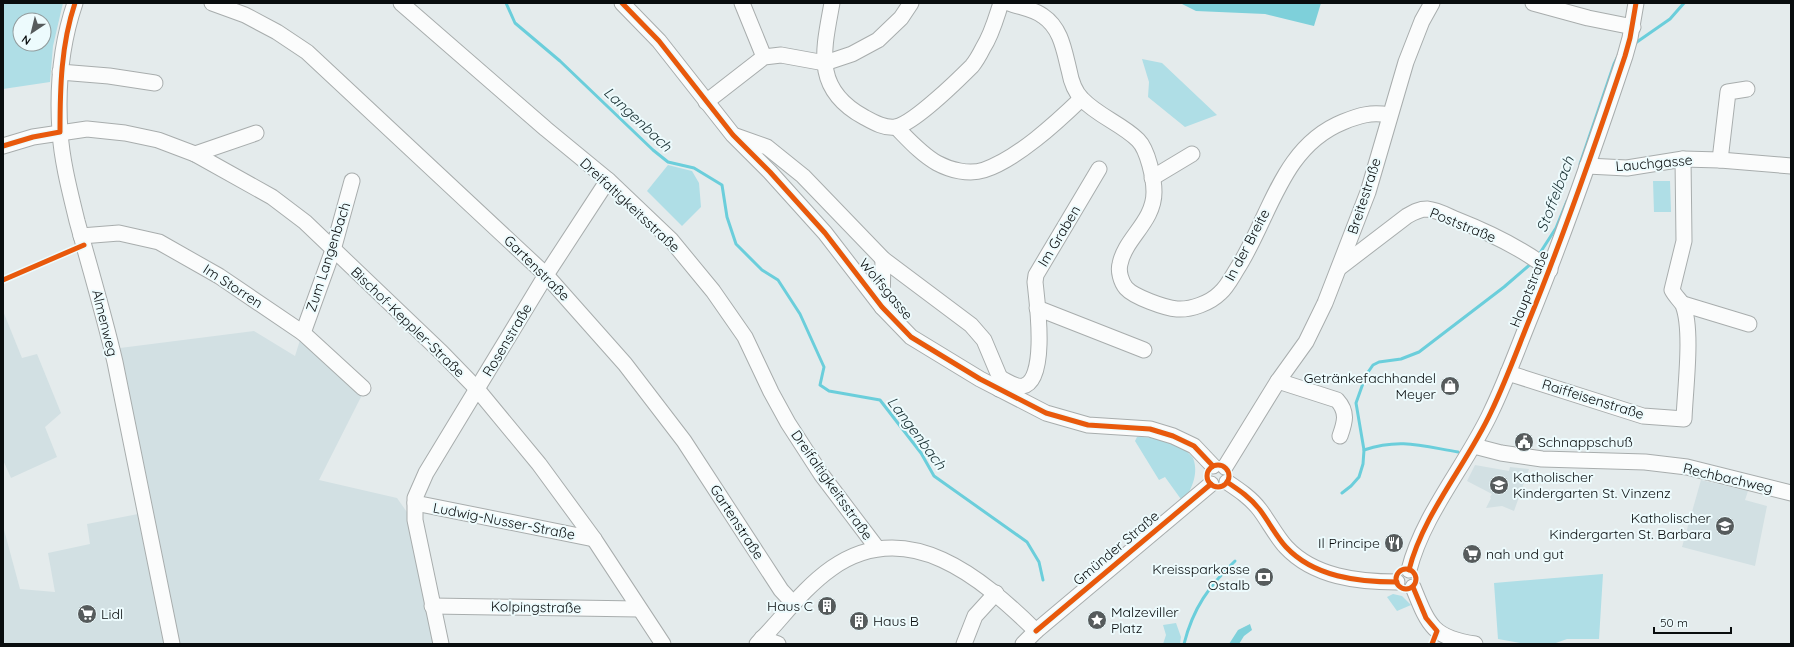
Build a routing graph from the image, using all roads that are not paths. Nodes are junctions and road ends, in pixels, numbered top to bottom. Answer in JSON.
{"nodes":[{"id":1,"x":75,"y":3,"type":"edge"},
{"id":2,"x":212,"y":3,"type":"edge"},
{"id":3,"x":401,"y":3,"type":"edge"},
{"id":4,"x":622,"y":3,"type":"edge"},
{"id":5,"x":742,"y":3,"type":"edge"},
{"id":6,"x":832,"y":3,"type":"edge"},
{"id":7,"x":911,"y":3,"type":"edge"},
{"id":8,"x":1001,"y":3,"type":"edge"},
{"id":9,"x":1009,"y":3,"type":"edge"},
{"id":10,"x":1432,"y":3,"type":"edge"},
{"id":11,"x":1533,"y":3,"type":"edge"},
{"id":12,"x":1636,"y":3,"type":"edge"},
{"id":13,"x":1632,"y":33,"type":"junction"},
{"id":14,"x":764,"y":57,"type":"junction"},
{"id":15,"x":825,"y":63,"type":"junction"},
{"id":16,"x":60,"y":72,"type":"junction"},
{"id":17,"x":155,"y":83,"type":"dead end"},
{"id":18,"x":1747,"y":89,"type":"dead end"},
{"id":19,"x":1081,"y":99,"type":"junction"},
{"id":20,"x":706,"y":102,"type":"junction"},
{"id":21,"x":1389,"y":115,"type":"junction"},
{"id":22,"x":896,"y":127,"type":"junction"},
{"id":23,"x":60,"y":132,"type":"junction"},
{"id":24,"x":256,"y":133,"type":"dead end"},
{"id":25,"x":733,"y":135,"type":"junction"},
{"id":26,"x":3,"y":146,"type":"edge"},
{"id":27,"x":195,"y":154,"type":"junction"},
{"id":28,"x":1192,"y":154,"type":"dead end"},
{"id":29,"x":1682,"y":159,"type":"junction"},
{"id":30,"x":1720,"y":160,"type":"junction"},
{"id":31,"x":1587,"y":166,"type":"junction"},
{"id":32,"x":1791,"y":166,"type":"edge"},
{"id":33,"x":1099,"y":169,"type":"dead end"},
{"id":34,"x":1152,"y":178,"type":"junction"},
{"id":35,"x":608,"y":180,"type":"junction"},
{"id":36,"x":352,"y":181,"type":"dead end"},
{"id":37,"x":81,"y":236,"type":"junction"},
{"id":38,"x":333,"y":250,"type":"junction"},
{"id":39,"x":883,"y":259,"type":"junction"},
{"id":40,"x":1545,"y":266,"type":"junction"},
{"id":41,"x":1339,"y":268,"type":"junction"},
{"id":42,"x":546,"y":275,"type":"junction"},
{"id":43,"x":1683,"y":304,"type":"junction"},
{"id":44,"x":882,"y":307,"type":"junction"},
{"id":45,"x":1037,"y":308,"type":"junction"},
{"id":46,"x":1749,"y":324,"type":"dead end"},
{"id":47,"x":303,"y":332,"type":"junction"},
{"id":48,"x":1144,"y":350,"type":"dead end"},
{"id":49,"x":1508,"y":373,"type":"junction"},
{"id":50,"x":1278,"y":380,"type":"junction"},
{"id":51,"x":1000,"y":384,"type":"junction"},
{"id":52,"x":363,"y":388,"type":"dead end"},
{"id":53,"x":477,"y":389,"type":"junction"},
{"id":54,"x":1340,"y":436,"type":"dead end"},
{"id":55,"x":1474,"y":446,"type":"junction"},
{"id":56,"x":1219,"y":467,"type":"junction"},
{"id":57,"x":1227,"y":482,"type":"junction"},
{"id":58,"x":1211,"y":484,"type":"junction"},
{"id":59,"x":1791,"y":493,"type":"edge"},
{"id":60,"x":414,"y":504,"type":"junction"},
{"id":61,"x":594,"y":539,"type":"junction"},
{"id":62,"x":877,"y":548,"type":"junction"},
{"id":63,"x":1409,"y":570,"type":"junction"},
{"id":64,"x":1397,"y":582,"type":"junction"},
{"id":65,"x":1413,"y":587,"type":"junction"},
{"id":66,"x":996,"y":594,"type":"junction"},
{"id":67,"x":793,"y":603,"type":"junction"},
{"id":68,"x":432,"y":606,"type":"junction"},
{"id":69,"x":639,"y":609,"type":"junction"},
{"id":70,"x":1036,"y":631,"type":"junction"},
{"id":71,"x":1435,"y":638,"type":"edge"},
{"id":72,"x":760,"y":641,"type":"edge"},
{"id":73,"x":172,"y":644,"type":"edge"},
{"id":74,"x":441,"y":644,"type":"edge"},
{"id":75,"x":663,"y":644,"type":"edge"},
{"id":76,"x":778,"y":644,"type":"edge"},
{"id":77,"x":964,"y":644,"type":"edge"},
{"id":78,"x":1023,"y":644,"type":"edge"},
{"id":79,"x":1475,"y":644,"type":"edge"}],
"edges":[{"from":1,"to":16,"type":"street","name":"Almenweg"},
{"from":2,"to":42,"type":"street","name":"Gartenstraße"},
{"from":3,"to":35,"type":"street","name":"Dreifaltigkeitsstraße"},
{"from":4,"to":20,"type":"street","name":"Wolfsgasse"},
{"from":5,"to":14,"type":"street"},
{"from":6,"to":15,"type":"street"},
{"from":7,"to":15,"type":"street"},
{"from":8,"to":22,"type":"street"},
{"from":9,"to":19,"type":"street","name":"In der Breite"},
{"from":10,"to":21,"type":"street","name":"Breitestraße"},
{"from":11,"to":13,"type":"street"},
{"from":12,"to":13,"type":"street","name":"Hauptstraße"},
{"from":13,"to":31,"type":"street","name":"Hauptstraße"},
{"from":14,"to":15,"type":"street"},
{"from":14,"to":20,"type":"street"},
{"from":15,"to":22,"type":"street"},
{"from":16,"to":17,"type":"street"},
{"from":16,"to":23,"type":"street","name":"Almenweg"},
{"from":18,"to":30,"type":"street"},
{"from":19,"to":22,"type":"street"},
{"from":19,"to":34,"type":"street","name":"In der Breite"},
{"from":20,"to":25,"type":"street","name":"Wolfsgasse"},
{"from":21,"to":34,"type":"street","name":"In der Breite"},
{"from":21,"to":41,"type":"street","name":"Breitestraße"},
{"from":23,"to":26,"type":"street","name":"Bischof-Keppler-Straße"},
{"from":23,"to":27,"type":"street","name":"Bischof-Keppler-Straße"},
{"from":23,"to":37,"type":"street","name":"Almenweg"},
{"from":24,"to":27,"type":"street"},
{"from":25,"to":39,"type":"street"},
{"from":25,"to":44,"type":"street","name":"Wolfsgasse"},
{"from":27,"to":38,"type":"street","name":"Bischof-Keppler-Straße"},
{"from":28,"to":34,"type":"street"},
{"from":29,"to":30,"type":"street","name":"Lauchgasse"},
{"from":29,"to":31,"type":"street","name":"Lauchgasse"},
{"from":29,"to":43,"type":"street","name":"Raiffeisenstraße"},
{"from":30,"to":32,"type":"street","name":"Lauchgasse"},
{"from":31,"to":40,"type":"street","name":"Hauptstraße"},
{"from":33,"to":45,"type":"street","name":"Im Graben"},
{"from":35,"to":42,"type":"street","name":"Rosenstraße"},
{"from":35,"to":62,"type":"street","name":"Dreifaltigkeitsstraße"},
{"from":36,"to":38,"type":"street","name":"Zum Langenbach"},
{"from":37,"to":47,"type":"street","name":"Im Storren"},
{"from":37,"to":73,"type":"street","name":"Almenweg"},
{"from":38,"to":47,"type":"street","name":"Zum Langenbach"},
{"from":38,"to":53,"type":"street","name":"Bischof-Keppler-Straße"},
{"from":39,"to":44,"type":"street"},
{"from":39,"to":51,"type":"street"},
{"from":40,"to":41,"type":"street","name":"Poststraße"},
{"from":40,"to":49,"type":"street","name":"Hauptstraße"},
{"from":41,"to":50,"type":"street","name":"Breitestraße"},
{"from":42,"to":53,"type":"street","name":"Rosenstraße"},
{"from":42,"to":67,"type":"street","name":"Gartenstraße"},
{"from":43,"to":46,"type":"street"},
{"from":43,"to":49,"type":"street","name":"Raiffeisenstraße"},
{"from":44,"to":51,"type":"street","name":"Wolfsgasse"},
{"from":45,"to":48,"type":"street"},
{"from":45,"to":51,"type":"street","name":"Im Graben"},
{"from":47,"to":52,"type":"street","name":"Im Storren"},
{"from":49,"to":55,"type":"street","name":"Hauptstraße"},
{"from":50,"to":54,"type":"street"},
{"from":50,"to":56,"type":"street","name":"Breitestraße"},
{"from":51,"to":56,"type":"street","name":"Wolfsgasse"},
{"from":53,"to":60,"type":"street","name":"Rosenstraße"},
{"from":53,"to":61,"type":"street","name":"Bischof-Keppler-Straße"},
{"from":55,"to":59,"type":"street","name":"Rechbachweg"},
{"from":55,"to":63,"type":"street","name":"Hauptstraße"},
{"from":56,"to":57,"type":"street"},
{"from":56,"to":58,"type":"street"},
{"from":57,"to":58,"type":"street"},
{"from":57,"to":64,"type":"street"},
{"from":58,"to":70,"type":"street","name":"Gmünder Straße"},
{"from":60,"to":61,"type":"street","name":"Ludwig-Nusser-Straße"},
{"from":60,"to":68,"type":"street"},
{"from":61,"to":69,"type":"street","name":"Bischof-Keppler-Straße"},
{"from":62,"to":66,"type":"street"},
{"from":62,"to":67,"type":"street"},
{"from":63,"to":64,"type":"street","name":"Hauptstraße"},
{"from":63,"to":65,"type":"street"},
{"from":64,"to":65,"type":"street"},
{"from":65,"to":71,"type":"street"},
{"from":66,"to":70,"type":"street"},
{"from":66,"to":77,"type":"street"},
{"from":67,"to":72,"type":"street"},
{"from":68,"to":69,"type":"street","name":"Kolpingstraße"},
{"from":68,"to":74,"type":"street"},
{"from":69,"to":75,"type":"street","name":"Bischof-Keppler-Straße"},
{"from":70,"to":78,"type":"street","name":"Gmünder Straße"},
{"from":71,"to":79,"type":"street"},
{"from":72,"to":76,"type":"street"}]}
